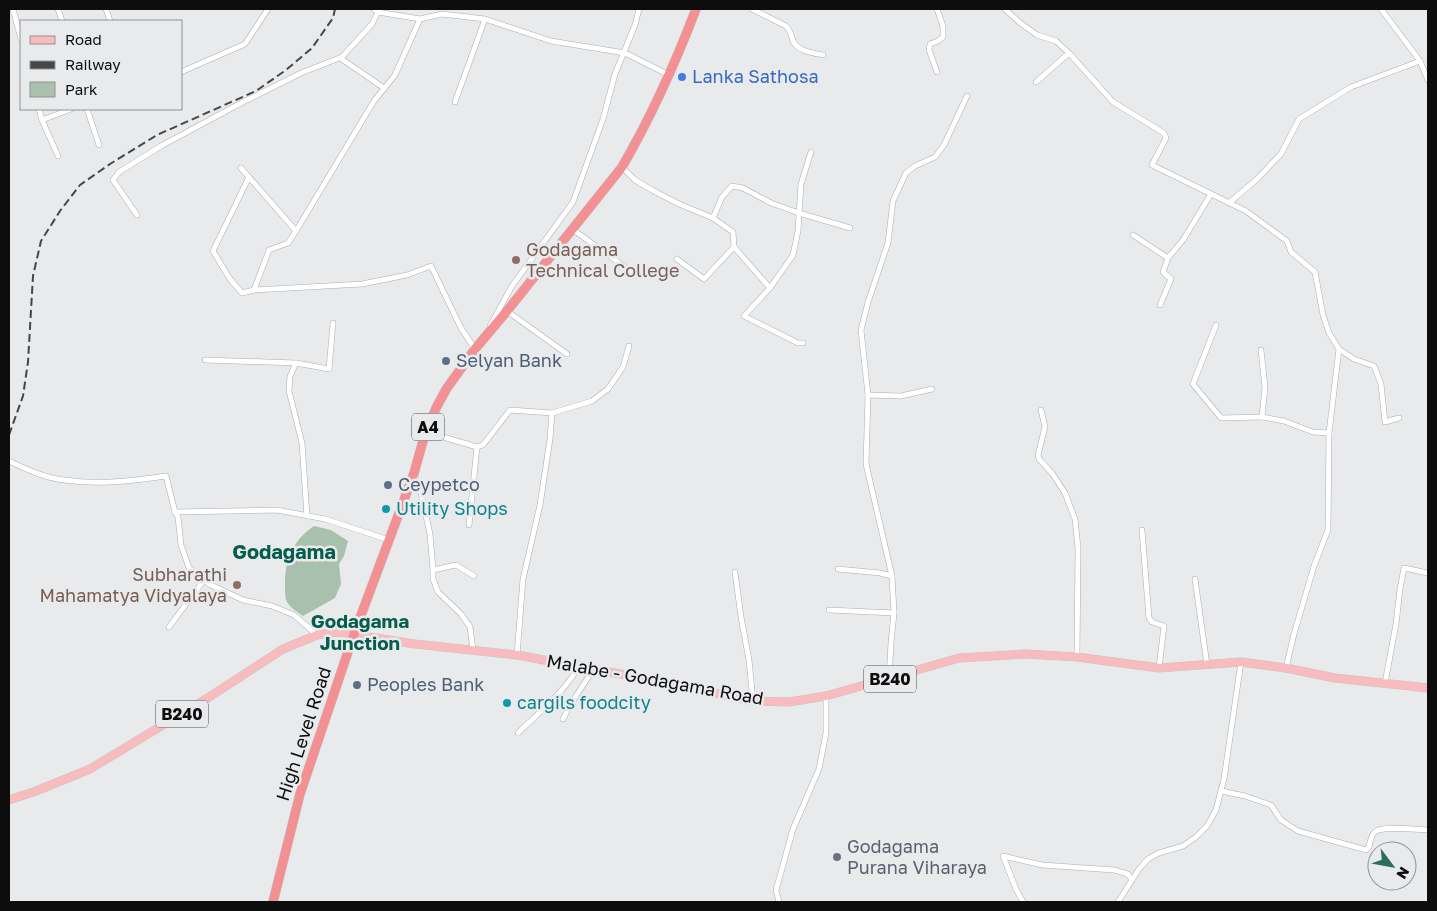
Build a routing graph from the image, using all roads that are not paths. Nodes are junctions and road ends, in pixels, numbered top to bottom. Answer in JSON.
{"nodes":[{"id":1,"x":14,"y":9,"type":"edge"},
{"id":2,"x":268,"y":9,"type":"edge"},
{"id":3,"x":638,"y":9,"type":"edge"},
{"id":4,"x":696,"y":9,"type":"edge"},
{"id":5,"x":752,"y":9,"type":"edge"},
{"id":6,"x":937,"y":9,"type":"edge"},
{"id":7,"x":1005,"y":9,"type":"edge"},
{"id":8,"x":1381,"y":9,"type":"edge"},
{"id":9,"x":376,"y":10,"type":"edge"},
{"id":10,"x":9,"y":11,"type":"edge"},
{"id":11,"x":420,"y":19,"type":"junction"},
{"id":12,"x":485,"y":19,"type":"junction"},
{"id":13,"x":20,"y":35,"type":"edge"},
{"id":14,"x":625,"y":52,"type":"junction"},
{"id":15,"x":1069,"y":53,"type":"junction"},
{"id":16,"x":823,"y":55,"type":"dead end"},
{"id":17,"x":342,"y":57,"type":"junction"},
{"id":18,"x":1420,"y":61,"type":"junction"},
{"id":19,"x":182,"y":72,"type":"edge"},
{"id":20,"x":937,"y":72,"type":"dead end"},
{"id":21,"x":669,"y":76,"type":"junction"},
{"id":22,"x":1428,"y":80,"type":"edge"},
{"id":23,"x":1036,"y":82,"type":"dead end"},
{"id":24,"x":384,"y":88,"type":"junction"},
{"id":25,"x":967,"y":96,"type":"dead end"},
{"id":26,"x":455,"y":102,"type":"dead end"},
{"id":27,"x":39,"y":110,"type":"edge"},
{"id":28,"x":68,"y":110,"type":"edge"},
{"id":29,"x":87,"y":110,"type":"edge"},
{"id":30,"x":42,"y":120,"type":"junction"},
{"id":31,"x":99,"y":145,"type":"dead end"},
{"id":32,"x":811,"y":152,"type":"dead end"},
{"id":33,"x":58,"y":156,"type":"dead end"},
{"id":34,"x":241,"y":168,"type":"dead end"},
{"id":35,"x":622,"y":168,"type":"junction"},
{"id":36,"x":248,"y":176,"type":"junction"},
{"id":37,"x":1211,"y":194,"type":"junction"},
{"id":38,"x":1228,"y":203,"type":"junction"},
{"id":39,"x":799,"y":213,"type":"junction"},
{"id":40,"x":136,"y":216,"type":"dead end"},
{"id":41,"x":713,"y":218,"type":"junction"},
{"id":42,"x":850,"y":228,"type":"dead end"},
{"id":43,"x":572,"y":229,"type":"junction"},
{"id":44,"x":296,"y":231,"type":"junction"},
{"id":45,"x":1133,"y":235,"type":"dead end"},
{"id":46,"x":734,"y":247,"type":"junction"},
{"id":47,"x":1168,"y":258,"type":"junction"},
{"id":48,"x":677,"y":260,"type":"dead end"},
{"id":49,"x":636,"y":275,"type":"dead end"},
{"id":50,"x":770,"y":288,"type":"junction"},
{"id":51,"x":254,"y":290,"type":"junction"},
{"id":52,"x":1160,"y":305,"type":"dead end"},
{"id":53,"x":506,"y":311,"type":"junction"},
{"id":54,"x":333,"y":323,"type":"dead end"},
{"id":55,"x":1216,"y":324,"type":"dead end"},
{"id":56,"x":482,"y":341,"type":"junction"},
{"id":57,"x":803,"y":343,"type":"dead end"},
{"id":58,"x":629,"y":346,"type":"dead end"},
{"id":59,"x":475,"y":349,"type":"junction"},
{"id":60,"x":1339,"y":349,"type":"junction"},
{"id":61,"x":1261,"y":350,"type":"dead end"},
{"id":62,"x":567,"y":354,"type":"dead end"},
{"id":63,"x":205,"y":360,"type":"dead end"},
{"id":64,"x":296,"y":363,"type":"junction"},
{"id":65,"x":932,"y":389,"type":"dead end"},
{"id":66,"x":868,"y":395,"type":"junction"},
{"id":67,"x":1041,"y":410,"type":"dead end"},
{"id":68,"x":552,"y":413,"type":"junction"},
{"id":69,"x":1262,"y":417,"type":"junction"},
{"id":70,"x":1398,"y":418,"type":"dead end"},
{"id":71,"x":1329,"y":433,"type":"junction"},
{"id":72,"x":426,"y":434,"type":"junction"},
{"id":73,"x":477,"y":447,"type":"junction"},
{"id":74,"x":9,"y":461,"type":"edge"},
{"id":75,"x":414,"y":473,"type":"junction"},
{"id":76,"x":175,"y":512,"type":"junction"},
{"id":77,"x":307,"y":516,"type":"junction"},
{"id":78,"x":470,"y":525,"type":"dead end"},
{"id":79,"x":1142,"y":530,"type":"dead end"},
{"id":80,"x":390,"y":540,"type":"junction"},
{"id":81,"x":838,"y":569,"type":"dead end"},
{"id":82,"x":434,"y":570,"type":"junction"},
{"id":83,"x":736,"y":572,"type":"dead end"},
{"id":84,"x":1428,"y":573,"type":"edge"},
{"id":85,"x":474,"y":576,"type":"dead end"},
{"id":86,"x":892,"y":576,"type":"junction"},
{"id":87,"x":1195,"y":579,"type":"dead end"},
{"id":88,"x":204,"y":580,"type":"junction"},
{"id":89,"x":829,"y":610,"type":"dead end"},
{"id":90,"x":894,"y":614,"type":"junction"},
{"id":91,"x":169,"y":627,"type":"dead end"},
{"id":92,"x":354,"y":634,"type":"junction"},
{"id":93,"x":317,"y":635,"type":"junction"},
{"id":94,"x":473,"y":650,"type":"junction"},
{"id":95,"x":517,"y":656,"type":"junction"},
{"id":96,"x":1077,"y":657,"type":"junction"},
{"id":97,"x":1241,"y":662,"type":"junction"},
{"id":98,"x":1207,"y":665,"type":"junction"},
{"id":99,"x":578,"y":666,"type":"junction"},
{"id":100,"x":1159,"y":668,"type":"junction"},
{"id":101,"x":1286,"y":668,"type":"junction"},
{"id":102,"x":593,"y":670,"type":"junction"},
{"id":103,"x":889,"y":679,"type":"junction"},
{"id":104,"x":1385,"y":683,"type":"junction"},
{"id":105,"x":1428,"y":688,"type":"edge"},
{"id":106,"x":826,"y":696,"type":"junction"},
{"id":107,"x":753,"y":701,"type":"junction"},
{"id":108,"x":563,"y":719,"type":"dead end"},
{"id":109,"x":518,"y":733,"type":"dead end"},
{"id":110,"x":1220,"y":791,"type":"junction"},
{"id":111,"x":9,"y":800,"type":"edge"},
{"id":112,"x":1428,"y":830,"type":"edge"},
{"id":113,"x":1132,"y":880,"type":"junction"},
{"id":114,"x":273,"y":902,"type":"edge"},
{"id":115,"x":779,"y":902,"type":"edge"},
{"id":116,"x":1023,"y":902,"type":"edge"},
{"id":117,"x":1118,"y":902,"type":"edge"}],
"edges":[{"from":1,"to":10,"type":"street"},
{"from":1,"to":13,"type":"street"},
{"from":2,"to":19,"type":"street"},
{"from":3,"to":14,"type":"street"},
{"from":4,"to":21,"type":"highway","name":"High Level Road","number":"A4"},
{"from":5,"to":16,"type":"street"},
{"from":6,"to":20,"type":"street"},
{"from":7,"to":15,"type":"street"},
{"from":8,"to":18,"type":"street"},
{"from":9,"to":11,"type":"street"},
{"from":9,"to":17,"type":"street"},
{"from":11,"to":12,"type":"street"},
{"from":11,"to":24,"type":"street"},
{"from":12,"to":14,"type":"street"},
{"from":12,"to":26,"type":"street"},
{"from":14,"to":21,"type":"street"},
{"from":14,"to":56,"type":"street"},
{"from":15,"to":23,"type":"street"},
{"from":15,"to":37,"type":"street"},
{"from":17,"to":24,"type":"street"},
{"from":17,"to":40,"type":"street"},
{"from":18,"to":22,"type":"street"},
{"from":18,"to":38,"type":"street"},
{"from":21,"to":35,"type":"highway","name":"High Level Road","number":"A4"},
{"from":24,"to":44,"type":"street"},
{"from":25,"to":66,"type":"street"},
{"from":27,"to":30,"type":"street"},
{"from":28,"to":30,"type":"street"},
{"from":29,"to":31,"type":"street"},
{"from":30,"to":33,"type":"street"},
{"from":32,"to":39,"type":"street"},
{"from":34,"to":36,"type":"street"},
{"from":35,"to":41,"type":"street"},
{"from":35,"to":43,"type":"highway","name":"High Level Road","number":"A4"},
{"from":36,"to":44,"type":"street"},
{"from":36,"to":51,"type":"street"},
{"from":37,"to":38,"type":"street"},
{"from":37,"to":47,"type":"street"},
{"from":38,"to":60,"type":"street"},
{"from":39,"to":41,"type":"street"},
{"from":39,"to":42,"type":"street"},
{"from":39,"to":50,"type":"street"},
{"from":41,"to":46,"type":"street"},
{"from":43,"to":49,"type":"street"},
{"from":43,"to":53,"type":"highway","name":"High Level Road","number":"A4"},
{"from":44,"to":51,"type":"street"},
{"from":45,"to":47,"type":"street"},
{"from":46,"to":48,"type":"street"},
{"from":46,"to":50,"type":"street"},
{"from":47,"to":52,"type":"street"},
{"from":50,"to":57,"type":"street"},
{"from":51,"to":59,"type":"street"},
{"from":53,"to":56,"type":"highway","name":"High Level Road","number":"A4"},
{"from":53,"to":62,"type":"street"},
{"from":54,"to":64,"type":"street"},
{"from":55,"to":69,"type":"street"},
{"from":56,"to":59,"type":"highway","name":"High Level Road","number":"A4"},
{"from":58,"to":68,"type":"street"},
{"from":59,"to":72,"type":"highway","name":"High Level Road","number":"A4"},
{"from":60,"to":70,"type":"street"},
{"from":60,"to":71,"type":"street"},
{"from":61,"to":69,"type":"street"},
{"from":63,"to":64,"type":"street"},
{"from":64,"to":77,"type":"street"},
{"from":65,"to":66,"type":"street"},
{"from":66,"to":86,"type":"street"},
{"from":67,"to":96,"type":"street"},
{"from":68,"to":73,"type":"street"},
{"from":68,"to":95,"type":"street"},
{"from":69,"to":71,"type":"street"},
{"from":71,"to":101,"type":"street"},
{"from":72,"to":73,"type":"street"},
{"from":72,"to":75,"type":"highway","name":"High Level Road","number":"A4"},
{"from":73,"to":78,"type":"street"},
{"from":74,"to":76,"type":"street"},
{"from":75,"to":80,"type":"highway","name":"High Level Road","number":"A4"},
{"from":75,"to":82,"type":"street"},
{"from":76,"to":77,"type":"street"},
{"from":76,"to":88,"type":"street"},
{"from":77,"to":80,"type":"street"},
{"from":79,"to":100,"type":"street"},
{"from":80,"to":92,"type":"highway","name":"High Level Road","number":"A4"},
{"from":81,"to":86,"type":"street"},
{"from":82,"to":85,"type":"street"},
{"from":82,"to":94,"type":"street"},
{"from":83,"to":107,"type":"street"},
{"from":84,"to":104,"type":"street"},
{"from":86,"to":90,"type":"street"},
{"from":87,"to":98,"type":"street"},
{"from":88,"to":91,"type":"street"},
{"from":88,"to":93,"type":"street"},
{"from":89,"to":90,"type":"street"},
{"from":90,"to":103,"type":"street"},
{"from":92,"to":93,"type":"main road","number":"B240"},
{"from":92,"to":94,"type":"main road","name":"Malabe - Godagama Road","number":"B240"},
{"from":92,"to":114,"type":"highway","name":"High Level Road","number":"A4"},
{"from":93,"to":111,"type":"main road","number":"B240"},
{"from":94,"to":95,"type":"main road","name":"Malabe - Godagama Road","number":"B240"},
{"from":95,"to":99,"type":"main road","name":"Malabe - Godagama Road","number":"B240"},
{"from":96,"to":100,"type":"main road","name":"Malabe - Godagama Road","number":"B240"},
{"from":96,"to":103,"type":"main road","name":"Malabe - Godagama Road","number":"B240"},
{"from":97,"to":98,"type":"main road","name":"Malabe - Godagama Road","number":"B240"},
{"from":97,"to":101,"type":"main road","name":"Malabe - Godagama Road","number":"B240"},
{"from":97,"to":110,"type":"street"},
{"from":98,"to":100,"type":"main road","name":"Malabe - Godagama Road","number":"B240"},
{"from":99,"to":102,"type":"main road","name":"Malabe - Godagama Road","number":"B240"},
{"from":99,"to":109,"type":"street"},
{"from":101,"to":104,"type":"main road","name":"Malabe - Godagama Road","number":"B240"},
{"from":102,"to":107,"type":"main road","name":"Malabe - Godagama Road","number":"B240"},
{"from":102,"to":108,"type":"street"},
{"from":103,"to":106,"type":"main road","name":"Malabe - Godagama Road","number":"B240"},
{"from":104,"to":105,"type":"main road","name":"Malabe - Godagama Road","number":"B240"},
{"from":106,"to":107,"type":"main road","name":"Malabe - Godagama Road","number":"B240"},
{"from":106,"to":115,"type":"street"},
{"from":110,"to":112,"type":"street"},
{"from":110,"to":113,"type":"street"},
{"from":113,"to":116,"type":"street"},
{"from":113,"to":117,"type":"street"}]}
